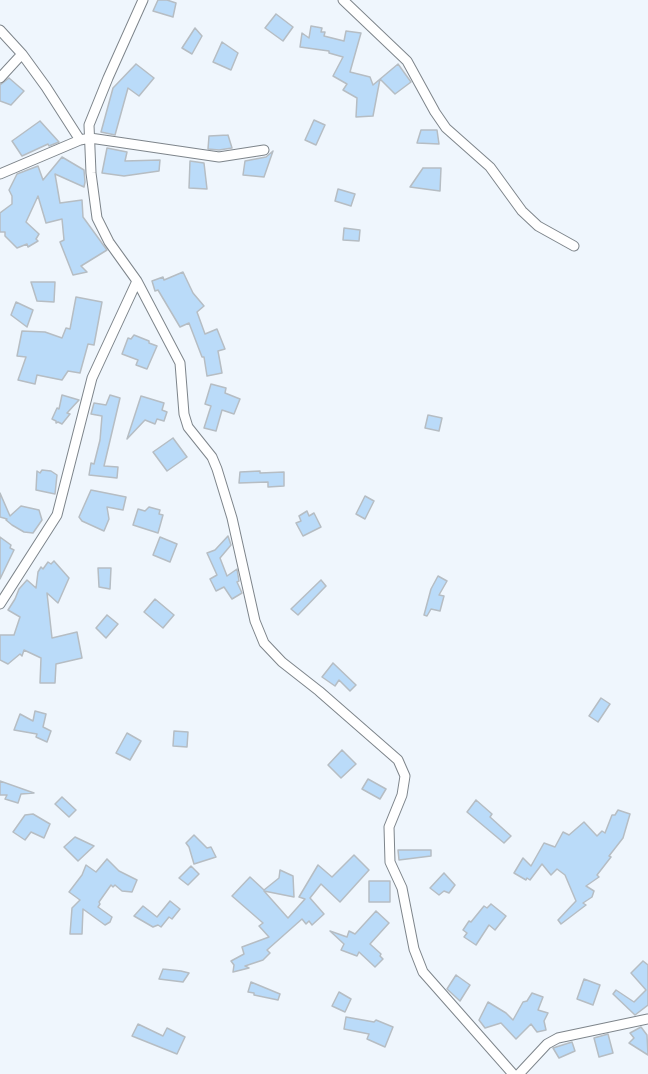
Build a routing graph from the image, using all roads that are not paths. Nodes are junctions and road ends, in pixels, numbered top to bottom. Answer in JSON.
{"nodes":[{"id":1,"x":143,"y":0,"type":"edge"},
{"id":2,"x":343,"y":0,"type":"edge"},
{"id":3,"x":0,"y":30,"type":"edge"},
{"id":4,"x":22,"y":54,"type":"junction"},
{"id":5,"x":0,"y":78,"type":"edge"},
{"id":6,"x":90,"y":138,"type":"junction"},
{"id":7,"x":80,"y":140,"type":"junction"},
{"id":8,"x":264,"y":150,"type":"dead end"},
{"id":9,"x":0,"y":174,"type":"edge"},
{"id":10,"x":574,"y":246,"type":"dead end"},
{"id":11,"x":137,"y":281,"type":"junction"},
{"id":12,"x":0,"y":604,"type":"edge"},
{"id":13,"x":648,"y":1019,"type":"edge"},
{"id":14,"x":513,"y":1074,"type":"edge"},
{"id":15,"x":519,"y":1074,"type":"edge"}],
"edges":[{"from":1,"to":6,"type":"street"},
{"from":2,"to":10,"type":"street"},
{"from":3,"to":4,"type":"street"},
{"from":4,"to":5,"type":"street"},
{"from":4,"to":7,"type":"street"},
{"from":6,"to":7,"type":"street"},
{"from":6,"to":8,"type":"street"},
{"from":6,"to":11,"type":"street"},
{"from":7,"to":9,"type":"street"},
{"from":11,"to":12,"type":"street"},
{"from":11,"to":14,"type":"street"},
{"from":13,"to":15,"type":"street"}]}
